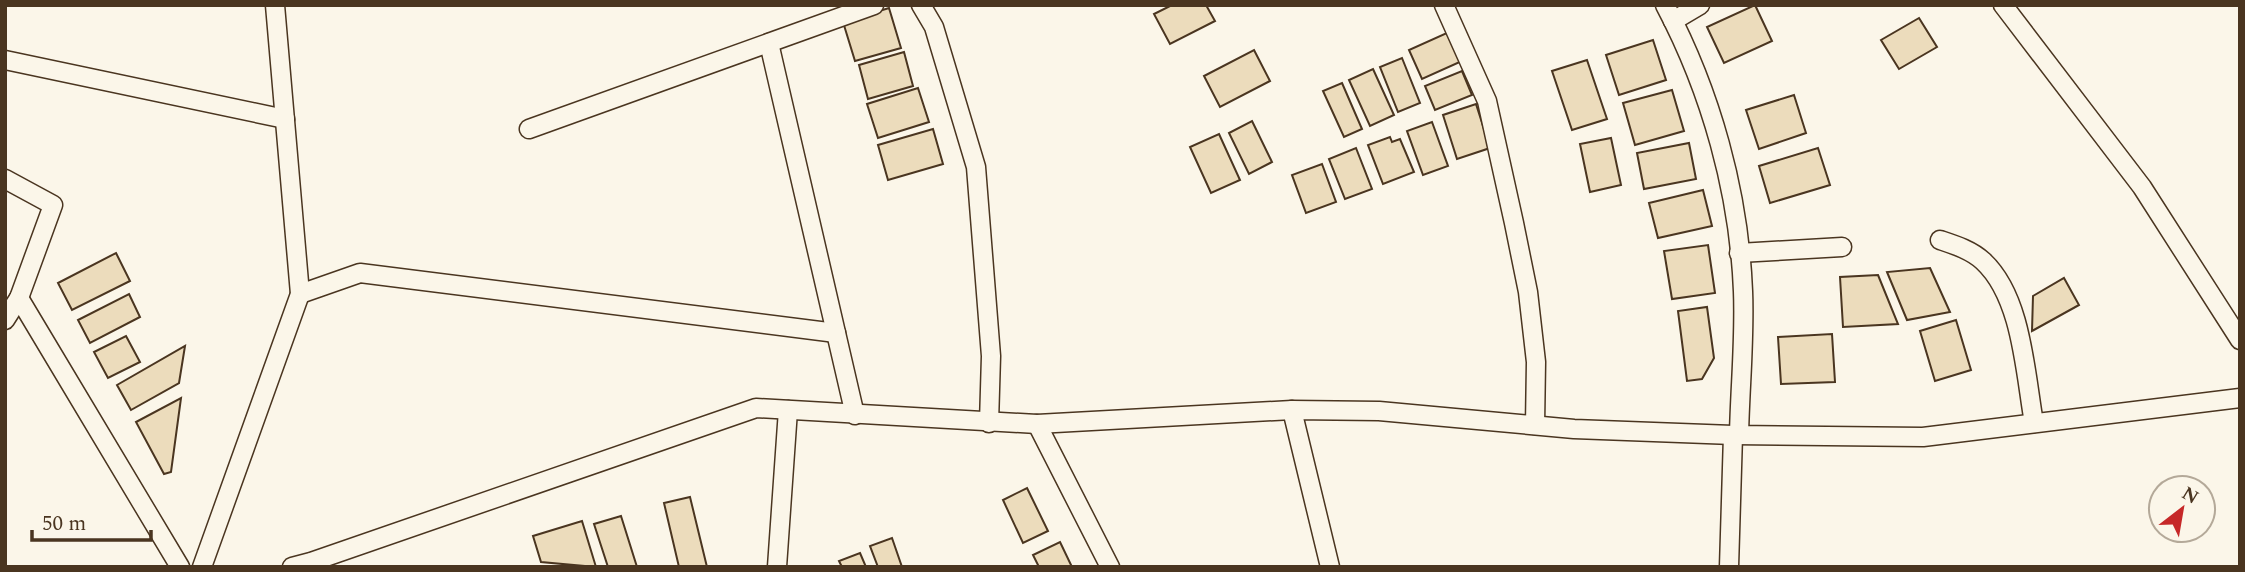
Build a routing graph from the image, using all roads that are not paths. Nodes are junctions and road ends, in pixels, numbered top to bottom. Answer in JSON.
{"nodes":[{"id":1,"x":275,"y":5,"type":"edge"},
{"id":2,"x":874,"y":5,"type":"edge"},
{"id":3,"x":921,"y":5,"type":"edge"},
{"id":4,"x":1444,"y":5,"type":"edge"},
{"id":5,"x":1700,"y":5,"type":"edge"},
{"id":6,"x":2003,"y":5,"type":"edge"},
{"id":7,"x":1669,"y":13,"type":"edge"},
{"id":8,"x":769,"y":43,"type":"junction"},
{"id":9,"x":5,"y":60,"type":"edge"},
{"id":10,"x":285,"y":119,"type":"junction"},
{"id":11,"x":529,"y":130,"type":"dead end"},
{"id":12,"x":5,"y":179,"type":"edge"},
{"id":13,"x":1940,"y":240,"type":"dead end"},
{"id":14,"x":1842,"y":247,"type":"dead end"},
{"id":15,"x":1739,"y":253,"type":"junction"},
{"id":16,"x":300,"y":294,"type":"junction"},
{"id":17,"x":19,"y":298,"type":"junction"},
{"id":18,"x":5,"y":320,"type":"edge"},
{"id":19,"x":836,"y":333,"type":"junction"},
{"id":20,"x":2240,"y":340,"type":"edge"},
{"id":21,"x":2240,"y":398,"type":"edge"},
{"id":22,"x":788,"y":410,"type":"junction"},
{"id":23,"x":1292,"y":410,"type":"junction"},
{"id":24,"x":855,"y":415,"type":"junction"},
{"id":25,"x":2034,"y":422,"type":"junction"},
{"id":26,"x":989,"y":423,"type":"junction"},
{"id":27,"x":1037,"y":424,"type":"junction"},
{"id":28,"x":1535,"y":425,"type":"junction"},
{"id":29,"x":1736,"y":435,"type":"junction"},
{"id":30,"x":180,"y":567,"type":"edge"},
{"id":31,"x":202,"y":567,"type":"edge"},
{"id":32,"x":292,"y":567,"type":"edge"},
{"id":33,"x":777,"y":567,"type":"edge"},
{"id":34,"x":1110,"y":567,"type":"edge"},
{"id":35,"x":1330,"y":567,"type":"edge"},
{"id":36,"x":1729,"y":567,"type":"edge"}],
"edges":[{"from":1,"to":10,"type":"street"},
{"from":2,"to":8,"type":"street"},
{"from":3,"to":26,"type":"street"},
{"from":4,"to":28,"type":"street"},
{"from":5,"to":7,"type":"street"},
{"from":6,"to":20,"type":"street"},
{"from":7,"to":15,"type":"street"},
{"from":8,"to":11,"type":"street"},
{"from":8,"to":19,"type":"street"},
{"from":9,"to":10,"type":"street"},
{"from":10,"to":16,"type":"street"},
{"from":12,"to":17,"type":"street"},
{"from":13,"to":25,"type":"street"},
{"from":14,"to":15,"type":"street"},
{"from":15,"to":29,"type":"street"},
{"from":16,"to":19,"type":"street"},
{"from":16,"to":31,"type":"street"},
{"from":17,"to":18,"type":"street"},
{"from":17,"to":30,"type":"street"},
{"from":19,"to":24,"type":"street"},
{"from":21,"to":25,"type":"street"},
{"from":22,"to":24,"type":"street"},
{"from":22,"to":32,"type":"street"},
{"from":22,"to":33,"type":"street"},
{"from":23,"to":27,"type":"street"},
{"from":23,"to":28,"type":"street"},
{"from":23,"to":35,"type":"street"},
{"from":24,"to":26,"type":"street"},
{"from":25,"to":29,"type":"street"},
{"from":26,"to":27,"type":"street"},
{"from":27,"to":34,"type":"street"},
{"from":28,"to":29,"type":"street"},
{"from":29,"to":36,"type":"street"}]}
